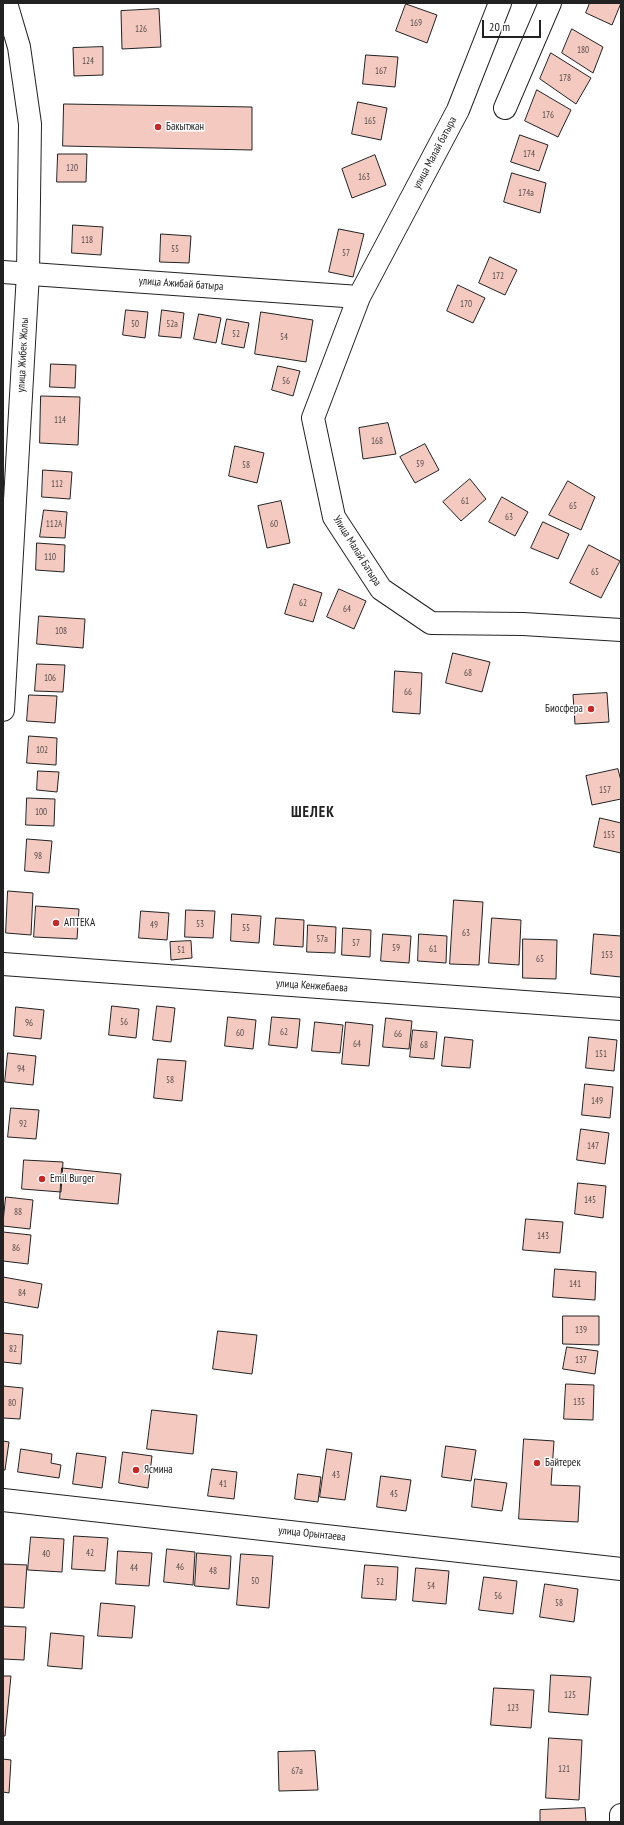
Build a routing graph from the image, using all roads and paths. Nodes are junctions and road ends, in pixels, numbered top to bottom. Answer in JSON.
{"nodes":[{"id":1,"x":6,"y":3,"type":"edge"},
{"id":2,"x":500,"y":3,"type":"edge"},
{"id":3,"x":550,"y":3,"type":"edge"},
{"id":4,"x":505,"y":108,"type":"dead end"},
{"id":5,"x":3,"y":272,"type":"edge"},
{"id":6,"x":28,"y":273,"type":"junction"},
{"id":7,"x":360,"y":297,"type":"junction"},
{"id":8,"x":621,"y":630,"type":"edge"},
{"id":9,"x":3,"y":710,"type":"edge"},
{"id":10,"x":3,"y":964,"type":"edge"},
{"id":11,"x":621,"y":1009,"type":"edge"},
{"id":12,"x":3,"y":1500,"type":"edge"},
{"id":13,"x":621,"y":1568,"type":"edge"},
{"id":14,"x":621,"y":1815,"type":"edge"},
{"id":15,"x":621,"y":1822,"type":"edge"}],
"edges":[{"from":1,"to":6,"type":"street","name":"улица Жибек Жолы"},
{"from":2,"to":7,"type":"street","name":"улица Малай батыра"},
{"from":3,"to":4,"type":"street"},
{"from":5,"to":6,"type":"street","name":"улица Ажибай батыра"},
{"from":6,"to":7,"type":"street","name":"улица Ажибай батыра"},
{"from":6,"to":9,"type":"street","name":"улица Жибек Жолы"},
{"from":7,"to":8,"type":"street","name":"Улица Малай Батыра"},
{"from":10,"to":11,"type":"street","name":"улица Кенжебаева"},
{"from":12,"to":13,"type":"street","name":"улица Орынтаева"},
{"from":14,"to":15,"type":"street"}]}
